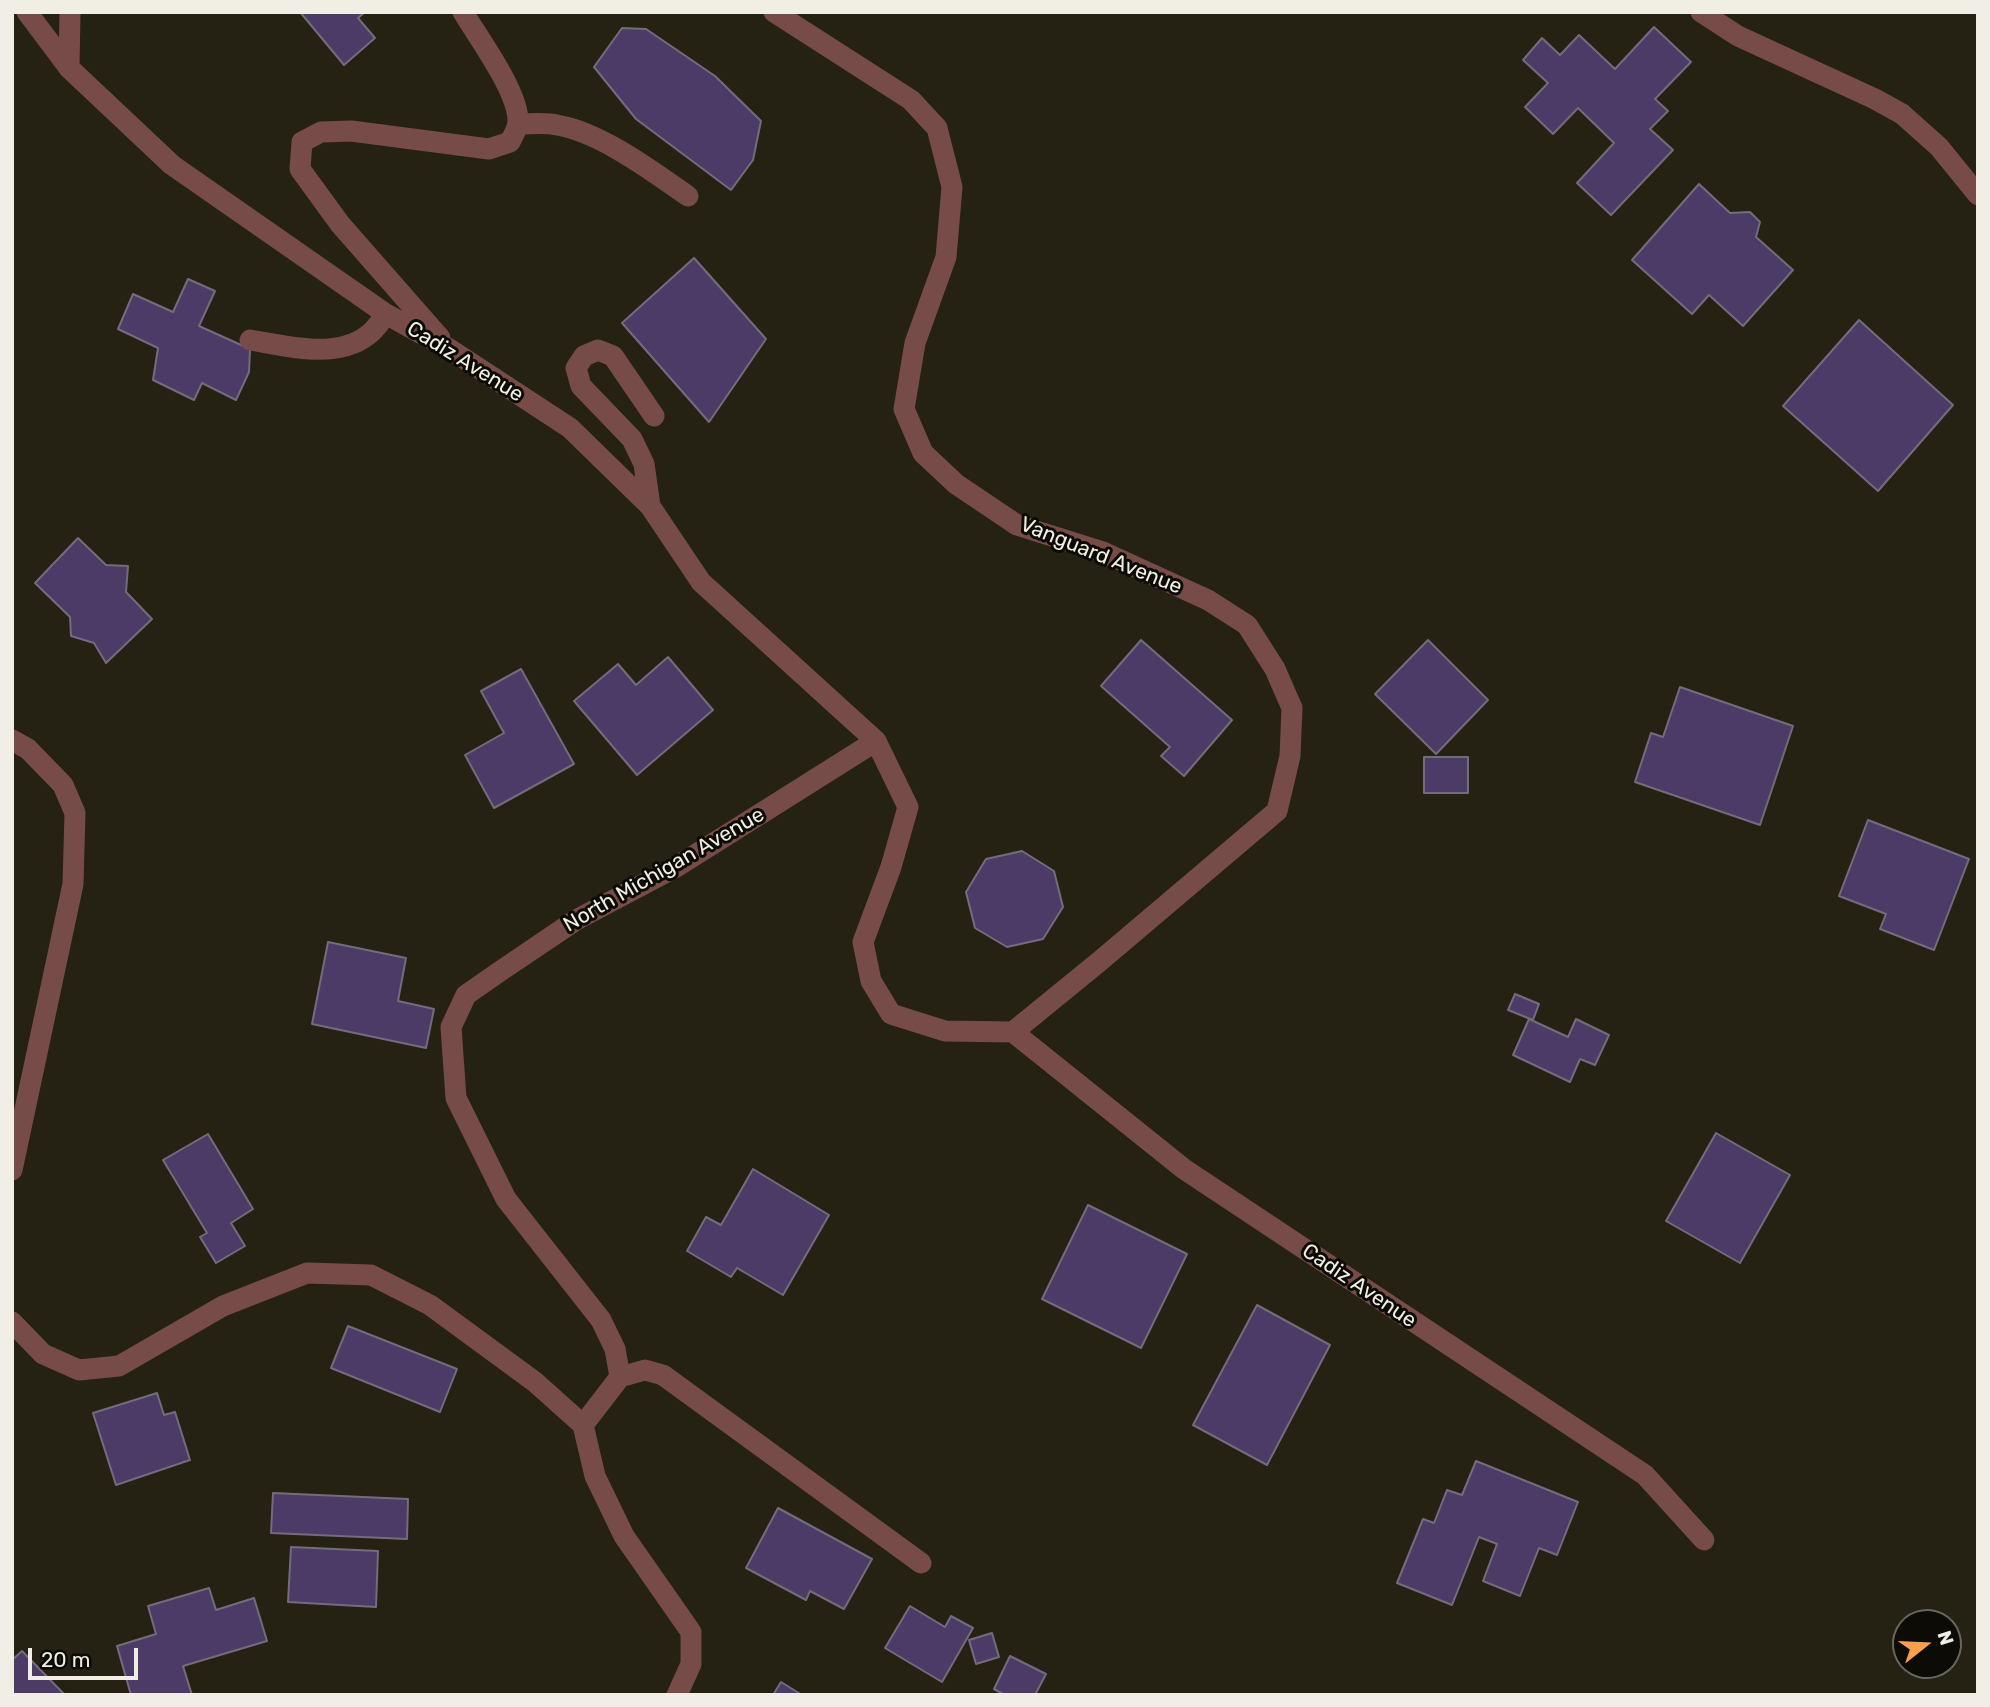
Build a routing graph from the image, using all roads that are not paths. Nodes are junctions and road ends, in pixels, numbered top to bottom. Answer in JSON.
{"nodes":[{"id":1,"x":27,"y":12,"type":"edge"},
{"id":2,"x":70,"y":12,"type":"edge"},
{"id":3,"x":774,"y":12,"type":"edge"},
{"id":4,"x":1701,"y":12,"type":"edge"},
{"id":5,"x":468,"y":18,"type":"edge"},
{"id":6,"x":69,"y":68,"type":"junction"},
{"id":7,"x":519,"y":124,"type":"junction"},
{"id":8,"x":1978,"y":195,"type":"edge"},
{"id":9,"x":688,"y":196,"type":"dead end"},
{"id":10,"x":386,"y":314,"type":"junction"},
{"id":11,"x":250,"y":340,"type":"dead end"},
{"id":12,"x":451,"y":351,"type":"junction"},
{"id":13,"x":654,"y":416,"type":"dead end"},
{"id":14,"x":650,"y":506,"type":"junction"},
{"id":15,"x":12,"y":740,"type":"edge"},
{"id":16,"x":876,"y":741,"type":"junction"},
{"id":17,"x":1013,"y":1032,"type":"junction"},
{"id":18,"x":12,"y":1170,"type":"edge"},
{"id":19,"x":12,"y":1322,"type":"edge"},
{"id":20,"x":620,"y":1377,"type":"junction"},
{"id":21,"x":583,"y":1425,"type":"junction"},
{"id":22,"x":1704,"y":1540,"type":"dead end"},
{"id":23,"x":921,"y":1563,"type":"dead end"},
{"id":24,"x":677,"y":1695,"type":"edge"}],
"edges":[{"from":1,"to":6,"type":"street","name":"Cadiz Avenue"},
{"from":2,"to":6,"type":"street"},
{"from":3,"to":17,"type":"street","name":"Vanguard Avenue"},
{"from":4,"to":8,"type":"street"},
{"from":5,"to":7,"type":"street"},
{"from":6,"to":10,"type":"street","name":"Cadiz Avenue"},
{"from":7,"to":9,"type":"street"},
{"from":7,"to":12,"type":"street"},
{"from":10,"to":11,"type":"street"},
{"from":10,"to":12,"type":"street","name":"Cadiz Avenue"},
{"from":12,"to":14,"type":"street","name":"Cadiz Avenue"},
{"from":13,"to":14,"type":"street"},
{"from":14,"to":16,"type":"street","name":"Cadiz Avenue"},
{"from":15,"to":18,"type":"street"},
{"from":16,"to":17,"type":"street"},
{"from":16,"to":20,"type":"street","name":"North Michigan Avenue"},
{"from":17,"to":22,"type":"street","name":"Cadiz Avenue"},
{"from":19,"to":21,"type":"street"},
{"from":20,"to":21,"type":"street"},
{"from":20,"to":23,"type":"street"},
{"from":21,"to":24,"type":"street"}]}
